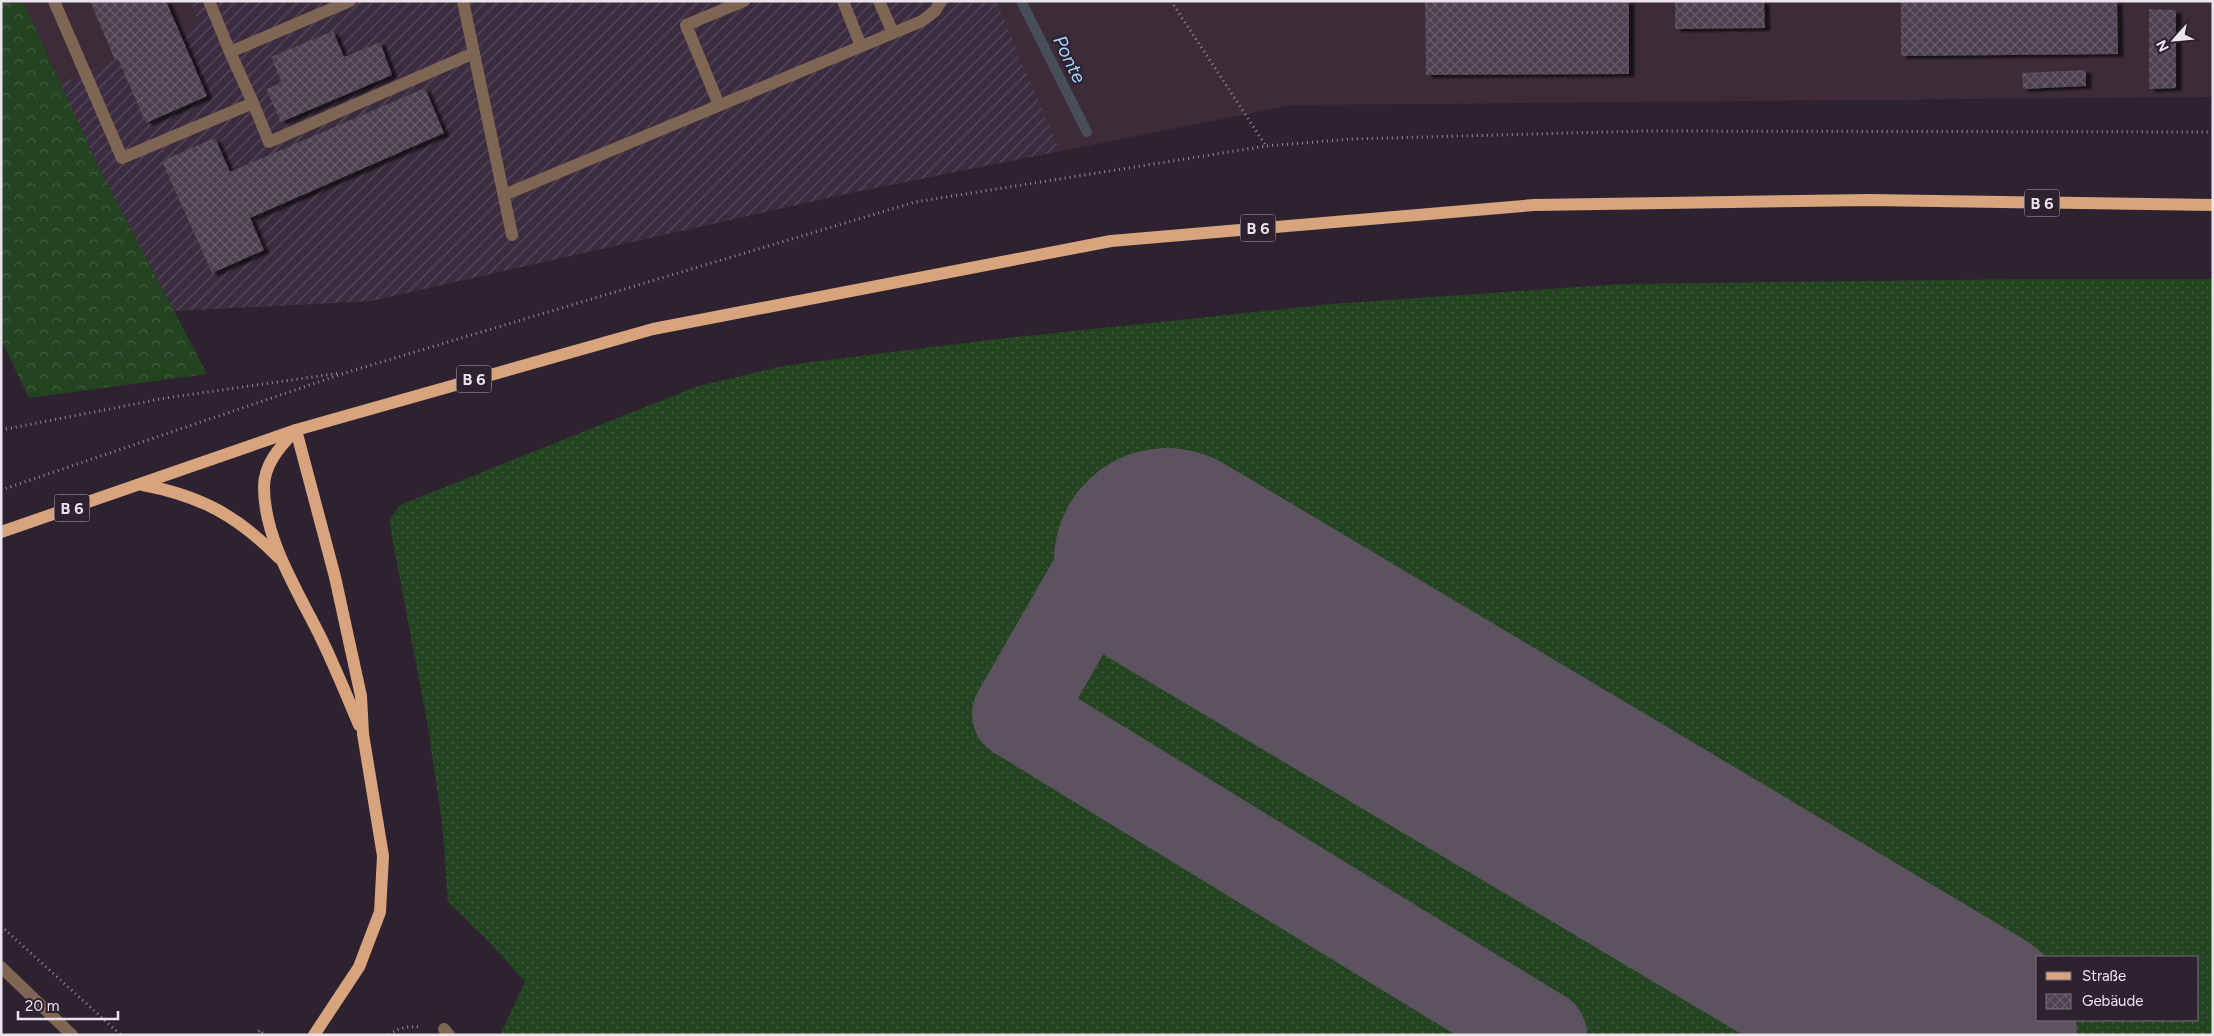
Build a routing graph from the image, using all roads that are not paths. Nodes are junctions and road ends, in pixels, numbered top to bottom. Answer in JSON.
{"nodes":[{"id":1,"x":54,"y":1,"type":"edge"},
{"id":2,"x":209,"y":1,"type":"edge"},
{"id":3,"x":350,"y":1,"type":"edge"},
{"id":4,"x":464,"y":1,"type":"edge"},
{"id":5,"x":744,"y":1,"type":"edge"},
{"id":6,"x":842,"y":1,"type":"edge"},
{"id":7,"x":879,"y":1,"type":"edge"},
{"id":8,"x":941,"y":1,"type":"edge"},
{"id":9,"x":893,"y":33,"type":"junction"},
{"id":10,"x":861,"y":46,"type":"junction"},
{"id":11,"x":230,"y":52,"type":"junction"},
{"id":12,"x":474,"y":53,"type":"junction"},
{"id":13,"x":253,"y":103,"type":"junction"},
{"id":14,"x":719,"y":105,"type":"junction"},
{"id":15,"x":504,"y":195,"type":"junction"},
{"id":16,"x":2213,"y":205,"type":"edge"},
{"id":17,"x":512,"y":235,"type":"dead end"},
{"id":18,"x":296,"y":430,"type":"junction"},
{"id":19,"x":143,"y":485,"type":"junction"},
{"id":20,"x":1,"y":532,"type":"edge"},
{"id":21,"x":281,"y":560,"type":"junction"},
{"id":22,"x":363,"y":734,"type":"junction"},
{"id":23,"x":1,"y":967,"type":"edge"},
{"id":24,"x":317,"y":1030,"type":"edge"},
{"id":25,"x":72,"y":1035,"type":"edge"},
{"id":26,"x":305,"y":1035,"type":"edge"}],
"edges":[{"from":1,"to":13,"type":"street"},
{"from":2,"to":11,"type":"street"},
{"from":3,"to":11,"type":"street"},
{"from":4,"to":12,"type":"street"},
{"from":5,"to":14,"type":"street"},
{"from":6,"to":10,"type":"street"},
{"from":7,"to":9,"type":"street"},
{"from":8,"to":9,"type":"street"},
{"from":9,"to":10,"type":"street"},
{"from":10,"to":14,"type":"street"},
{"from":11,"to":13,"type":"street"},
{"from":12,"to":13,"type":"street"},
{"from":12,"to":15,"type":"street"},
{"from":14,"to":15,"type":"street"},
{"from":15,"to":17,"type":"street"},
{"from":16,"to":18,"type":"main road","number":"B 6"},
{"from":18,"to":19,"type":"main road","number":"B 6"},
{"from":18,"to":21,"type":"main road"},
{"from":18,"to":22,"type":"main road"},
{"from":19,"to":20,"type":"main road","number":"B 6"},
{"from":19,"to":21,"type":"main road"},
{"from":21,"to":22,"type":"main road"},
{"from":22,"to":24,"type":"main road"},
{"from":23,"to":25,"type":"street"},
{"from":24,"to":26,"type":"main road"}]}
